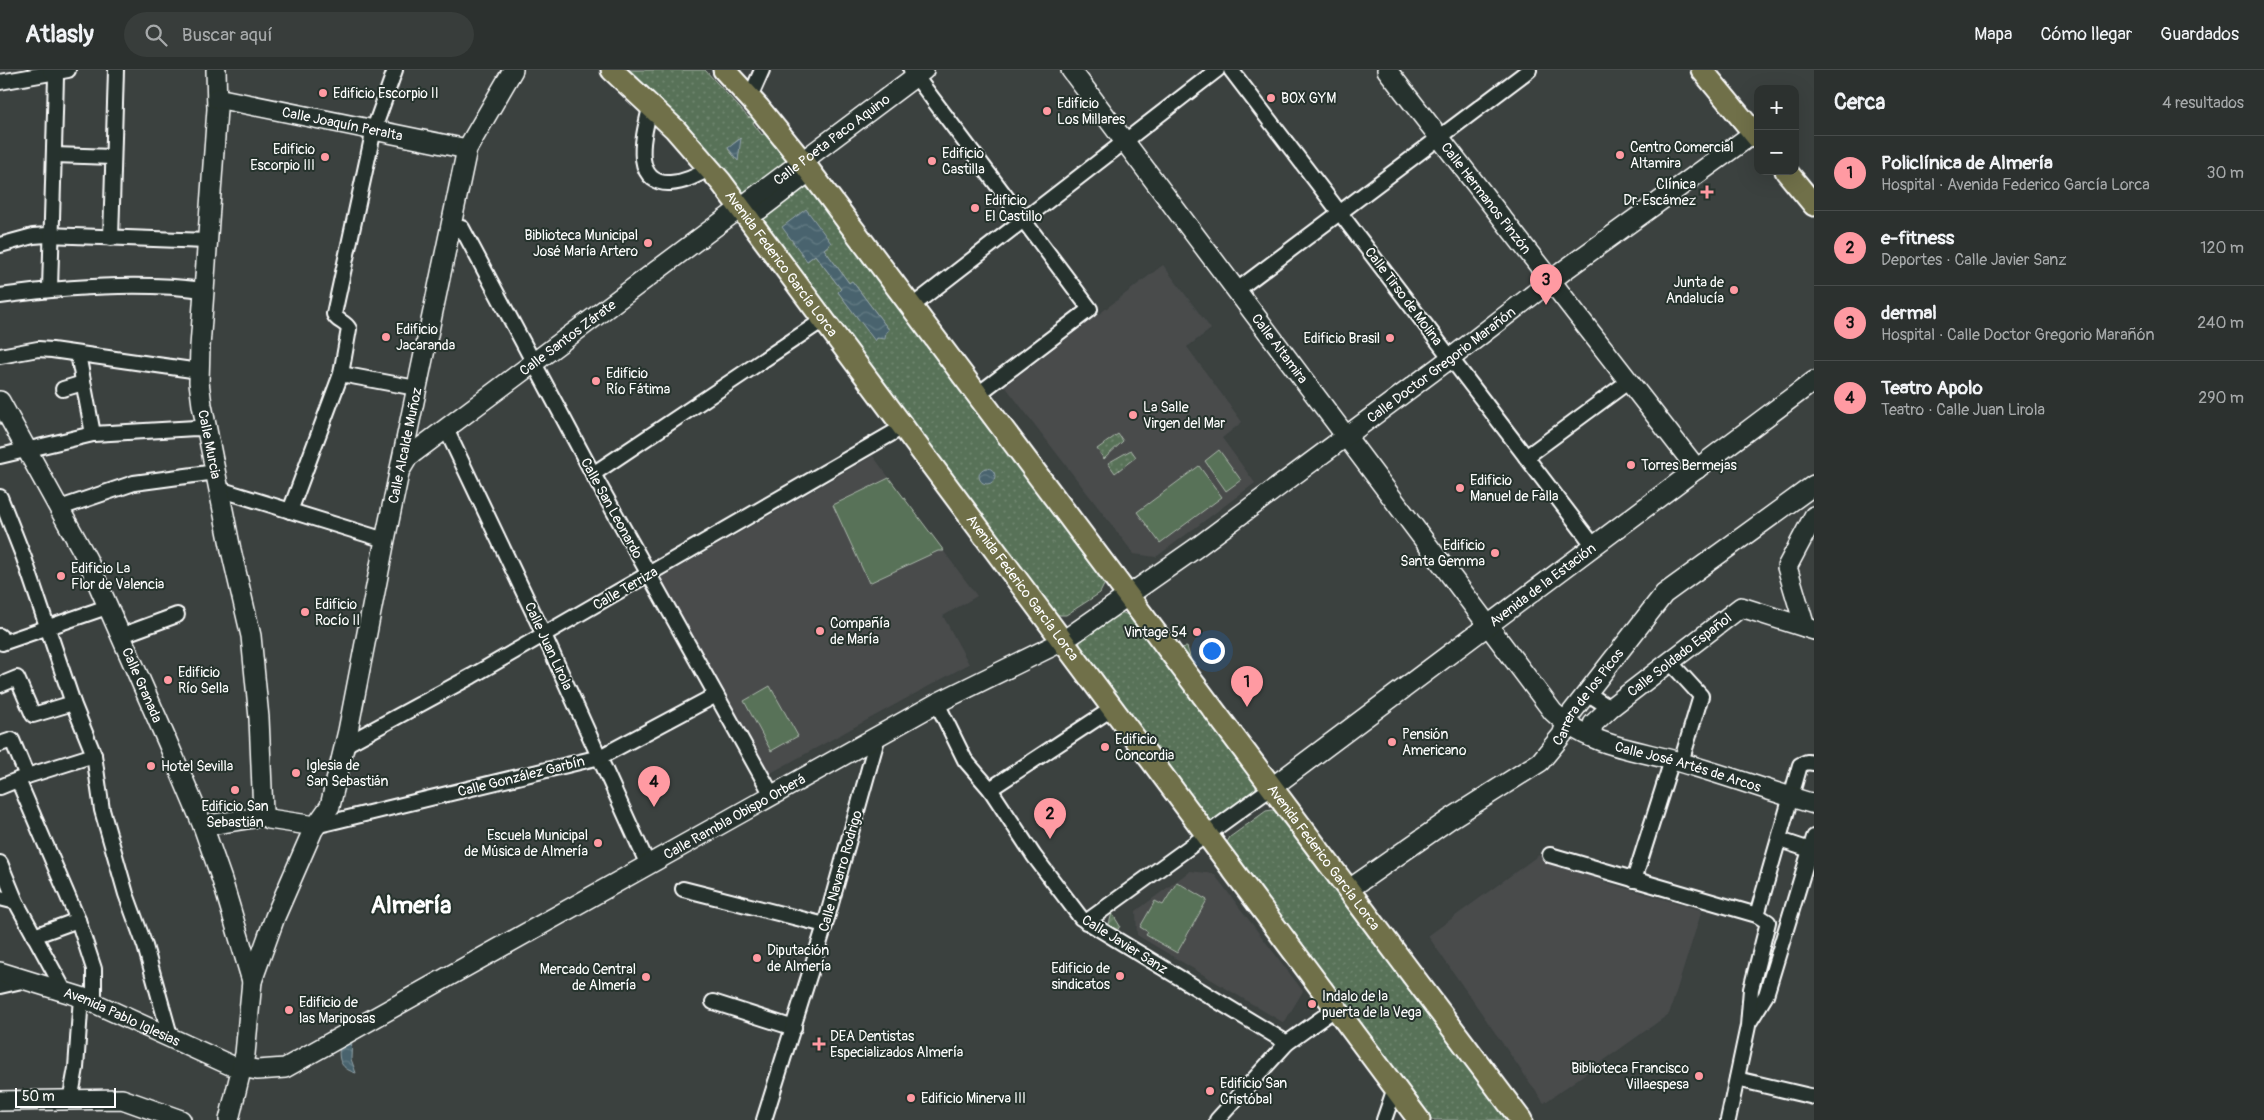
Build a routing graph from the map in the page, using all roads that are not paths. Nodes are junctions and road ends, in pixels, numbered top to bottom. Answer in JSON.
{"nodes":[{"id":1,"x":68,"y":70,"type":"edge"},
{"id":2,"x":116,"y":70,"type":"edge"},
{"id":3,"x":216,"y":70,"type":"edge"},
{"id":4,"x":395,"y":70,"type":"edge"},
{"id":5,"x":513,"y":70,"type":"edge"},
{"id":6,"x":612,"y":70,"type":"edge"},
{"id":7,"x":724,"y":70,"type":"edge"},
{"id":8,"x":762,"y":70,"type":"edge"},
{"id":9,"x":1071,"y":70,"type":"edge"},
{"id":10,"x":1217,"y":70,"type":"edge"},
{"id":11,"x":1231,"y":70,"type":"edge"},
{"id":12,"x":1387,"y":70,"type":"edge"},
{"id":13,"x":1529,"y":70,"type":"edge"},
{"id":14,"x":52,"y":71,"type":"edge"},
{"id":15,"x":917,"y":72,"type":"edge"},
{"id":16,"x":1711,"y":75,"type":"edge"},
{"id":17,"x":0,"y":82,"type":"edge"},
{"id":18,"x":750,"y":97,"type":"junction"},
{"id":19,"x":217,"y":98,"type":"junction"},
{"id":20,"x":650,"y":104,"type":"junction"},
{"id":21,"x":374,"y":129,"type":"junction"},
{"id":22,"x":1754,"y":132,"type":"edge"},
{"id":23,"x":1754,"y":136,"type":"edge"},
{"id":24,"x":1440,"y":137,"type":"junction"},
{"id":25,"x":1125,"y":141,"type":"junction"},
{"id":26,"x":467,"y":149,"type":"junction"},
{"id":27,"x":54,"y":155,"type":"junction"},
{"id":28,"x":113,"y":157,"type":"junction"},
{"id":29,"x":806,"y":166,"type":"junction"},
{"id":30,"x":710,"y":168,"type":"junction"},
{"id":31,"x":1789,"y":175,"type":"edge"},
{"id":32,"x":1814,"y":205,"type":"edge"},
{"id":33,"x":1340,"y":212,"type":"junction"},
{"id":34,"x":744,"y":214,"type":"junction"},
{"id":35,"x":1023,"y":220,"type":"junction"},
{"id":36,"x":450,"y":230,"type":"junction"},
{"id":37,"x":52,"y":236,"type":"junction"},
{"id":38,"x":111,"y":238,"type":"junction"},
{"id":39,"x":207,"y":242,"type":"junction"},
{"id":40,"x":0,"y":245,"type":"edge"},
{"id":41,"x":1551,"y":280,"type":"junction"},
{"id":42,"x":50,"y":289,"type":"junction"},
{"id":43,"x":204,"y":290,"type":"junction"},
{"id":44,"x":1237,"y":290,"type":"junction"},
{"id":45,"x":0,"y":296,"type":"edge"},
{"id":46,"x":911,"y":307,"type":"junction"},
{"id":47,"x":824,"y":320,"type":"junction"},
{"id":48,"x":78,"y":354,"type":"junction"},
{"id":49,"x":0,"y":356,"type":"edge"},
{"id":50,"x":1451,"y":358,"type":"junction"},
{"id":51,"x":533,"y":364,"type":"junction"},
{"id":52,"x":199,"y":371,"type":"junction"},
{"id":53,"x":340,"y":374,"type":"junction"},
{"id":54,"x":1629,"y":381,"type":"junction"},
{"id":55,"x":1814,"y":381,"type":"edge"},
{"id":56,"x":83,"y":383,"type":"junction"},
{"id":57,"x":416,"y":388,"type":"junction"},
{"id":58,"x":63,"y":389,"type":"dead end"},
{"id":59,"x":977,"y":395,"type":"junction"},
{"id":60,"x":0,"y":402,"type":"edge"},
{"id":61,"x":903,"y":427,"type":"junction"},
{"id":62,"x":208,"y":429,"type":"junction"},
{"id":63,"x":446,"y":429,"type":"junction"},
{"id":64,"x":93,"y":434,"type":"junction"},
{"id":65,"x":1346,"y":436,"type":"junction"},
{"id":66,"x":411,"y":448,"type":"junction"},
{"id":67,"x":27,"y":449,"type":"junction"},
{"id":68,"x":0,"y":456,"type":"edge"},
{"id":69,"x":1526,"y":457,"type":"junction"},
{"id":70,"x":1697,"y":469,"type":"junction"},
{"id":71,"x":400,"y":470,"type":"joint"},
{"id":72,"x":593,"y":474,"type":"junction"},
{"id":73,"x":217,"y":481,"type":"junction"},
{"id":74,"x":1814,"y":485,"type":"edge"},
{"id":75,"x":0,"y":497,"type":"edge"},
{"id":76,"x":60,"y":508,"type":"junction"},
{"id":77,"x":290,"y":511,"type":"junction"},
{"id":78,"x":1814,"y":516,"type":"edge"},
{"id":79,"x":385,"y":540,"type":"junction"},
{"id":80,"x":1594,"y":546,"type":"junction"},
{"id":81,"x":649,"y":575,"type":"junction"},
{"id":82,"x":1129,"y":596,"type":"junction"},
{"id":83,"x":107,"y":607,"type":"junction"},
{"id":84,"x":178,"y":614,"type":"dead end"},
{"id":85,"x":1488,"y":625,"type":"junction"},
{"id":86,"x":47,"y":627,"type":"junction"},
{"id":87,"x":1809,"y":629,"type":"edge"},
{"id":88,"x":544,"y":635,"type":"junction"},
{"id":89,"x":0,"y":636,"type":"edge"},
{"id":90,"x":120,"y":636,"type":"junction"},
{"id":91,"x":1063,"y":641,"type":"junction"},
{"id":92,"x":1670,"y":662,"type":"junction"},
{"id":93,"x":0,"y":685,"type":"edge"},
{"id":94,"x":1587,"y":693,"type":"junction"},
{"id":95,"x":716,"y":695,"type":"junction"},
{"id":96,"x":73,"y":703,"type":"junction"},
{"id":97,"x":937,"y":703,"type":"junction"},
{"id":98,"x":1113,"y":708,"type":"junction"},
{"id":99,"x":1610,"y":708,"type":"junction"},
{"id":100,"x":1565,"y":724,"type":"junction"},
{"id":101,"x":878,"y":736,"type":"junction"},
{"id":102,"x":1591,"y":737,"type":"junction"},
{"id":103,"x":0,"y":744,"type":"edge"},
{"id":104,"x":345,"y":745,"type":"junction"},
{"id":105,"x":94,"y":755,"type":"junction"},
{"id":106,"x":600,"y":757,"type":"junction"},
{"id":107,"x":1676,"y":761,"type":"junction"},
{"id":108,"x":1814,"y":762,"type":"edge"},
{"id":109,"x":22,"y":778,"type":"junction"},
{"id":110,"x":0,"y":787,"type":"edge"},
{"id":111,"x":1271,"y":788,"type":"junction"},
{"id":112,"x":990,"y":789,"type":"junction"},
{"id":113,"x":772,"y":795,"type":"junction"},
{"id":114,"x":1792,"y":797,"type":"junction"},
{"id":115,"x":1814,"y":804,"type":"edge"},
{"id":116,"x":266,"y":816,"type":"junction"},
{"id":117,"x":203,"y":826,"type":"junction"},
{"id":118,"x":315,"y":826,"type":"junction"},
{"id":119,"x":1208,"y":835,"type":"junction"},
{"id":120,"x":1780,"y":840,"type":"junction"},
{"id":121,"x":1812,"y":844,"type":"edge"},
{"id":122,"x":1550,"y":855,"type":"dead end"},
{"id":123,"x":0,"y":863,"type":"edge"},
{"id":124,"x":648,"y":865,"type":"junction"},
{"id":125,"x":1634,"y":880,"type":"junction"},
{"id":126,"x":683,"y":889,"type":"dead end"},
{"id":127,"x":1348,"y":890,"type":"junction"},
{"id":128,"x":0,"y":898,"type":"edge"},
{"id":129,"x":16,"y":902,"type":"junction"},
{"id":130,"x":1100,"y":912,"type":"junction"},
{"id":131,"x":1762,"y":919,"type":"junction"},
{"id":132,"x":78,"y":920,"type":"junction"},
{"id":133,"x":1086,"y":922,"type":"junction"},
{"id":134,"x":825,"y":925,"type":"junction"},
{"id":135,"x":1787,"y":928,"type":"junction"},
{"id":136,"x":1107,"y":935,"type":"junction"},
{"id":137,"x":34,"y":936,"type":"junction"},
{"id":138,"x":265,"y":941,"type":"junction"},
{"id":139,"x":239,"y":942,"type":"junction"},
{"id":140,"x":0,"y":972,"type":"edge"},
{"id":141,"x":26,"y":980,"type":"junction"},
{"id":142,"x":252,"y":981,"type":"junction"},
{"id":143,"x":0,"y":986,"type":"edge"},
{"id":144,"x":80,"y":997,"type":"junction"},
{"id":145,"x":712,"y":1002,"type":"dead end"},
{"id":146,"x":1336,"y":1008,"type":"junction"},
{"id":147,"x":1748,"y":1026,"type":"junction"},
{"id":148,"x":794,"y":1028,"type":"junction"},
{"id":149,"x":171,"y":1039,"type":"junction"},
{"id":150,"x":1287,"y":1043,"type":"junction"},
{"id":151,"x":244,"y":1061,"type":"junction"},
{"id":152,"x":276,"y":1069,"type":"joint"},
{"id":153,"x":1737,"y":1079,"type":"junction"},
{"id":154,"x":1395,"y":1088,"type":"junction"},
{"id":155,"x":1814,"y":1098,"type":"edge"},
{"id":156,"x":0,"y":1101,"type":"edge"},
{"id":157,"x":70,"y":1101,"type":"junction"},
{"id":158,"x":181,"y":1120,"type":"edge"},
{"id":159,"x":229,"y":1120,"type":"edge"},
{"id":160,"x":764,"y":1120,"type":"edge"},
{"id":161,"x":1217,"y":1120,"type":"edge"},
{"id":162,"x":1384,"y":1120,"type":"edge"},
{"id":163,"x":1419,"y":1120,"type":"edge"},
{"id":164,"x":1521,"y":1120,"type":"edge"},
{"id":165,"x":1728,"y":1120,"type":"edge"}],
"edges":[{"from":1,"to":14,"type":"street"},
{"from":2,"to":28,"type":"street"},
{"from":3,"to":19,"type":"street","name":"Calle Murcia"},
{"from":4,"to":21,"type":"street"},
{"from":5,"to":26,"type":"street","name":"Calle Alcalde Muñoz"},
{"from":6,"to":20,"type":"main road","name":"Avenida Federico García Lorca"},
{"from":7,"to":18,"type":"main road","name":"Avenida Federico García Lorca"},
{"from":8,"to":18,"type":"street"},
{"from":9,"to":25,"type":"street","name":"Calle Altamira"},
{"from":10,"to":25,"type":"street"},
{"from":11,"to":33,"type":"street","name":"Calle Tirso de Molina"},
{"from":12,"to":24,"type":"street","name":"Calle Hermanos Pinzón"},
{"from":13,"to":24,"type":"street"},
{"from":14,"to":17,"type":"street"},
{"from":14,"to":27,"type":"street"},
{"from":15,"to":29,"type":"street","name":"Calle Poeta Paco Aquino"},
{"from":15,"to":35,"type":"street"},
{"from":16,"to":22,"type":"main road"},
{"from":18,"to":29,"type":"main road","name":"Avenida Federico García Lorca"},
{"from":19,"to":21,"type":"street","name":"Calle Joaquín Peralta"},
{"from":19,"to":39,"type":"street","name":"Calle Murcia"},
{"from":20,"to":30,"type":"main road","name":"Avenida Federico García Lorca"},
{"from":20,"to":30,"type":"street"},
{"from":21,"to":26,"type":"street","name":"Calle Joaquín Peralta"},
{"from":21,"to":53,"type":"street"},
{"from":23,"to":41,"type":"street","name":"Calle Doctor Gregorio Marañón"},
{"from":24,"to":33,"type":"street"},
{"from":24,"to":41,"type":"street","name":"Calle Hermanos Pinzón"},
{"from":25,"to":35,"type":"street"},
{"from":25,"to":44,"type":"street","name":"Calle Altamira"},
{"from":26,"to":36,"type":"street","name":"Calle Alcalde Muñoz"},
{"from":27,"to":28,"type":"street"},
{"from":27,"to":37,"type":"street"},
{"from":28,"to":38,"type":"street"},
{"from":29,"to":34,"type":"street","name":"Calle Poeta Paco Aquino"},
{"from":29,"to":46,"type":"main road","name":"Avenida Federico García Lorca"},
{"from":30,"to":34,"type":"main road","name":"Avenida Federico García Lorca"},
{"from":31,"to":32,"type":"main road"},
{"from":33,"to":44,"type":"street"},
{"from":33,"to":50,"type":"street","name":"Calle Tirso de Molina"},
{"from":34,"to":47,"type":"main road","name":"Avenida Federico García Lorca"},
{"from":34,"to":51,"type":"street","name":"Calle Santos Zárate"},
{"from":35,"to":46,"type":"street"},
{"from":35,"to":59,"type":"street"},
{"from":36,"to":51,"type":"street","name":"Calle San Leonardo"},
{"from":36,"to":57,"type":"street","name":"Calle Alcalde Muñoz"},
{"from":37,"to":38,"type":"street"},
{"from":37,"to":40,"type":"street"},
{"from":37,"to":42,"type":"street"},
{"from":38,"to":39,"type":"street"},
{"from":39,"to":43,"type":"street","name":"Calle Murcia"},
{"from":41,"to":50,"type":"street","name":"Calle Doctor Gregorio Marañón"},
{"from":41,"to":54,"type":"street","name":"Calle Hermanos Pinzón"},
{"from":42,"to":43,"type":"street"},
{"from":42,"to":45,"type":"street"},
{"from":43,"to":52,"type":"street","name":"Calle Murcia"},
{"from":44,"to":65,"type":"street","name":"Calle Altamira"},
{"from":46,"to":59,"type":"main road","name":"Avenida Federico García Lorca"},
{"from":47,"to":61,"type":"main road","name":"Avenida Federico García Lorca"},
{"from":47,"to":72,"type":"street"},
{"from":48,"to":49,"type":"street"},
{"from":48,"to":52,"type":"street"},
{"from":48,"to":56,"type":"street"},
{"from":50,"to":65,"type":"street","name":"Calle Doctor Gregorio Marañón"},
{"from":50,"to":69,"type":"street","name":"Calle Tirso de Molina"},
{"from":51,"to":63,"type":"street","name":"Calle Santos Zárate"},
{"from":51,"to":72,"type":"street","name":"Calle San Leonardo"},
{"from":52,"to":62,"type":"street","name":"Calle Murcia"},
{"from":53,"to":57,"type":"street"},
{"from":53,"to":77,"type":"street"},
{"from":54,"to":69,"type":"street"},
{"from":54,"to":70,"type":"street","name":"Calle Hermanos Pinzón"},
{"from":55,"to":70,"type":"street","name":"Avenida de la Estación"},
{"from":56,"to":58,"type":"street"},
{"from":56,"to":64,"type":"street"},
{"from":57,"to":66,"type":"street","name":"Calle Alcalde Muñoz"},
{"from":59,"to":82,"type":"main road","name":"Avenida Federico García Lorca"},
{"from":60,"to":67,"type":"street","name":"Calle Granada"},
{"from":61,"to":81,"type":"street","name":"Calle Terriza"},
{"from":61,"to":91,"type":"main road","name":"Avenida Federico García Lorca"},
{"from":62,"to":64,"type":"street"},
{"from":62,"to":73,"type":"street","name":"Calle Murcia"},
{"from":63,"to":66,"type":"street","name":"Calle Santos Zárate"},
{"from":63,"to":88,"type":"street","name":"Calle Juan Lirola"},
{"from":64,"to":67,"type":"street"},
{"from":65,"to":82,"type":"street","name":"Calle Doctor Gregorio Marañón"},
{"from":65,"to":85,"type":"street","name":"Calle Altamira"},
{"from":66,"to":71,"type":"street","name":"Calle Santos Zárate"},
{"from":67,"to":68,"type":"street"},
{"from":67,"to":76,"type":"street","name":"Calle Granada"},
{"from":69,"to":80,"type":"street","name":"Calle Tirso de Molina"},
{"from":70,"to":80,"type":"street","name":"Avenida de la Estación"},
{"from":71,"to":79,"type":"street","name":"Calle Alcalde Muñoz"},
{"from":72,"to":81,"type":"street","name":"Calle San Leonardo"},
{"from":73,"to":76,"type":"street"},
{"from":73,"to":77,"type":"street"},
{"from":73,"to":116,"type":"street","name":"Calle Murcia"},
{"from":74,"to":94,"type":"street","name":"Carrera de los Picos"},
{"from":75,"to":86,"type":"street"},
{"from":76,"to":83,"type":"street","name":"Calle Granada"},
{"from":77,"to":79,"type":"street"},
{"from":78,"to":87,"type":"street"},
{"from":79,"to":104,"type":"street","name":"Calle Alcalde Muñoz"},
{"from":80,"to":85,"type":"street","name":"Avenida de la Estación"},
{"from":81,"to":88,"type":"street","name":"Calle Terriza"},
{"from":81,"to":95,"type":"street","name":"Calle San Leonardo"},
{"from":82,"to":91,"type":"street","name":"Calle Rambla Obispo Orberá"},
{"from":82,"to":111,"type":"main road","name":"Avenida Federico García Lorca"},
{"from":83,"to":86,"type":"street"},
{"from":83,"to":90,"type":"street","name":"Calle Granada"},
{"from":84,"to":90,"type":"street"},
{"from":85,"to":100,"type":"street","name":"Calle Altamira"},
{"from":85,"to":111,"type":"street","name":"Avenida de la Estación"},
{"from":86,"to":89,"type":"street"},
{"from":86,"to":96,"type":"street"},
{"from":87,"to":92,"type":"street","name":"Calle Soldado Español"},
{"from":88,"to":104,"type":"street","name":"Calle Terriza"},
{"from":88,"to":106,"type":"street","name":"Calle Juan Lirola"},
{"from":90,"to":117,"type":"street","name":"Calle Granada"},
{"from":91,"to":97,"type":"street","name":"Calle Rambla Obispo Orberá"},
{"from":91,"to":98,"type":"main road","name":"Avenida Federico García Lorca"},
{"from":92,"to":99,"type":"street","name":"Calle Soldado Español"},
{"from":92,"to":107,"type":"street"},
{"from":93,"to":96,"type":"street"},
{"from":94,"to":99,"type":"street"},
{"from":94,"to":100,"type":"street","name":"Carrera de los Picos"},
{"from":95,"to":106,"type":"street","name":"Calle González Garbín"},
{"from":95,"to":113,"type":"street","name":"Calle San Leonardo"},
{"from":96,"to":105,"type":"street"},
{"from":97,"to":101,"type":"street","name":"Calle Rambla Obispo Orberá"},
{"from":97,"to":112,"type":"street","name":"Calle Javier Sanz"},
{"from":98,"to":112,"type":"street"},
{"from":98,"to":119,"type":"main road","name":"Avenida Federico García Lorca"},
{"from":99,"to":102,"type":"street","name":"Calle Soldado Español"},
{"from":100,"to":102,"type":"street","name":"Calle José Artés de Arcos"},
{"from":100,"to":127,"type":"street","name":"Carrera de los Picos"},
{"from":101,"to":113,"type":"street","name":"Calle Rambla Obispo Orberá"},
{"from":101,"to":134,"type":"street","name":"Calle Navarro Rodrigo"},
{"from":102,"to":107,"type":"street","name":"Calle José Artés de Arcos"},
{"from":103,"to":109,"type":"street"},
{"from":104,"to":118,"type":"street","name":"Calle Alcalde Muñoz"},
{"from":105,"to":109,"type":"street"},
{"from":105,"to":149,"type":"street"},
{"from":106,"to":118,"type":"street","name":"Calle González Garbín"},
{"from":106,"to":124,"type":"street","name":"Calle Juan Lirola"},
{"from":107,"to":114,"type":"street","name":"Calle José Artés de Arcos"},
{"from":107,"to":125,"type":"street"},
{"from":108,"to":114,"type":"street"},
{"from":109,"to":110,"type":"street"},
{"from":109,"to":132,"type":"street"},
{"from":111,"to":119,"type":"street"},
{"from":111,"to":127,"type":"main road","name":"Avenida Federico García Lorca"},
{"from":112,"to":133,"type":"street","name":"Calle Javier Sanz"},
{"from":113,"to":124,"type":"street","name":"Calle Rambla Obispo Orberá"},
{"from":114,"to":115,"type":"street","name":"Calle José Artés de Arcos"},
{"from":114,"to":120,"type":"street"},
{"from":116,"to":117,"type":"street"},
{"from":116,"to":118,"type":"street"},
{"from":117,"to":139,"type":"street","name":"Calle Granada"},
{"from":118,"to":138,"type":"street","name":"Calle Alcalde Muñoz"},
{"from":119,"to":130,"type":"street"},
{"from":119,"to":146,"type":"main road","name":"Avenida Federico García Lorca"},
{"from":120,"to":121,"type":"street"},
{"from":120,"to":131,"type":"street"},
{"from":121,"to":135,"type":"street"},
{"from":122,"to":125,"type":"street"},
{"from":123,"to":129,"type":"street"},
{"from":124,"to":152,"type":"street","name":"Calle Rambla Obispo Orberá"},
{"from":125,"to":131,"type":"street"},
{"from":126,"to":134,"type":"street"},
{"from":127,"to":164,"type":"main road","name":"Avenida Federico García Lorca"},
{"from":128,"to":129,"type":"street"},
{"from":129,"to":137,"type":"street"},
{"from":130,"to":133,"type":"street"},
{"from":130,"to":136,"type":"street"},
{"from":131,"to":135,"type":"street"},
{"from":131,"to":147,"type":"street"},
{"from":132,"to":137,"type":"street"},
{"from":132,"to":144,"type":"street"},
{"from":133,"to":136,"type":"street","name":"Calle Javier Sanz"},
{"from":134,"to":148,"type":"street","name":"Calle Navarro Rodrigo"},
{"from":135,"to":147,"type":"street"},
{"from":136,"to":150,"type":"street","name":"Calle Javier Sanz"},
{"from":137,"to":144,"type":"street"},
{"from":138,"to":139,"type":"street"},
{"from":138,"to":142,"type":"street","name":"Calle Alcalde Muñoz"},
{"from":139,"to":142,"type":"street","name":"Calle Granada"},
{"from":140,"to":141,"type":"street","name":"Avenida Pablo Iglesias"},
{"from":141,"to":143,"type":"street"},
{"from":141,"to":144,"type":"street","name":"Avenida Pablo Iglesias"},
{"from":142,"to":151,"type":"street"},
{"from":144,"to":149,"type":"street","name":"Avenida Pablo Iglesias"},
{"from":144,"to":157,"type":"street"},
{"from":145,"to":148,"type":"street"},
{"from":146,"to":150,"type":"street"},
{"from":146,"to":154,"type":"main road","name":"Avenida Federico García Lorca"},
{"from":147,"to":153,"type":"street"},
{"from":148,"to":160,"type":"street","name":"Calle Navarro Rodrigo"},
{"from":149,"to":151,"type":"street","name":"Avenida Pablo Iglesias"},
{"from":150,"to":161,"type":"street"},
{"from":151,"to":152,"type":"street","name":"Avenida Pablo Iglesias"},
{"from":151,"to":159,"type":"street"},
{"from":153,"to":155,"type":"street"},
{"from":153,"to":165,"type":"street"},
{"from":154,"to":162,"type":"street"},
{"from":154,"to":163,"type":"main road","name":"Avenida Federico García Lorca"},
{"from":156,"to":157,"type":"street"},
{"from":157,"to":158,"type":"street"}]}
